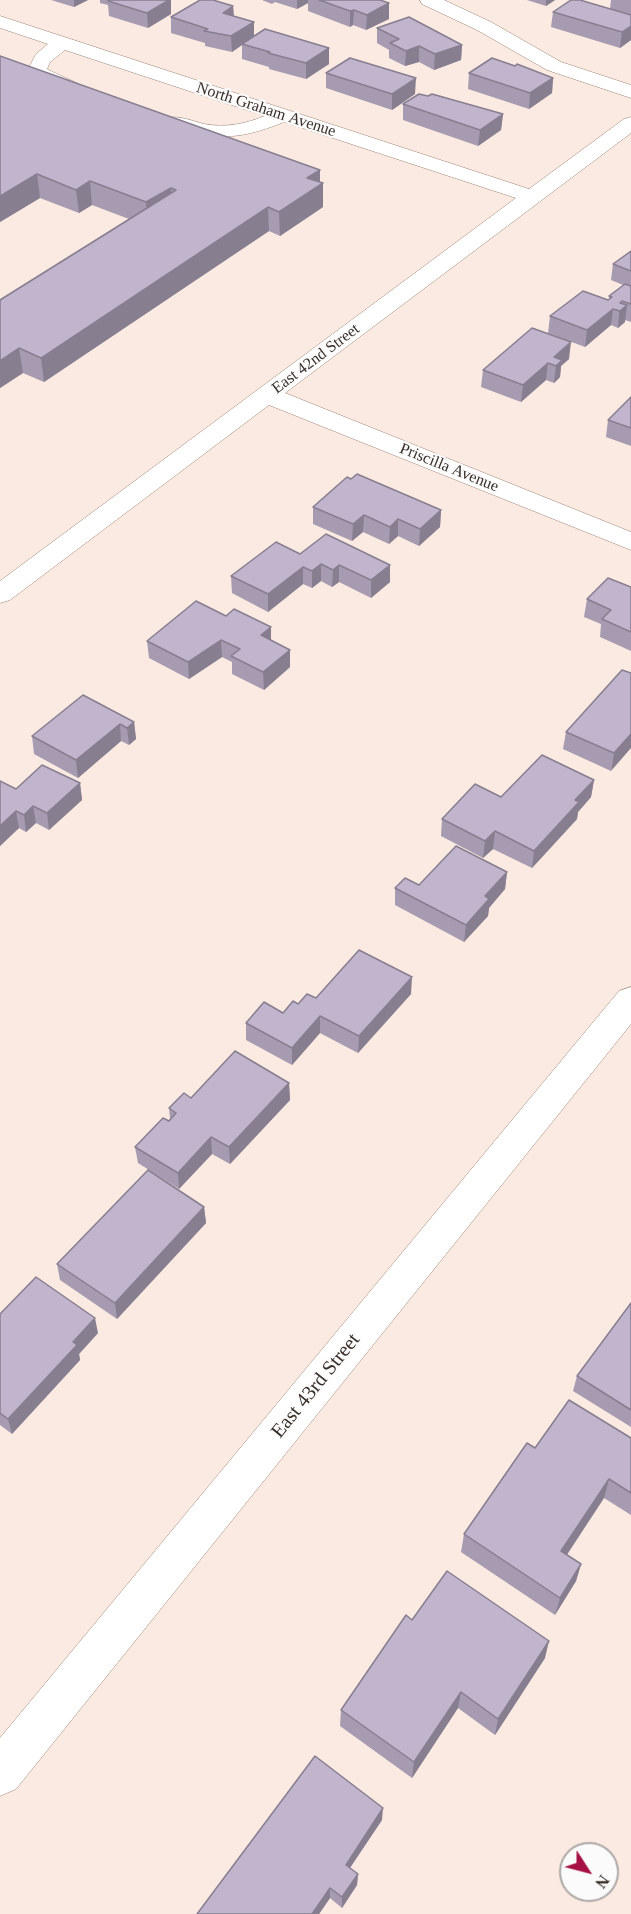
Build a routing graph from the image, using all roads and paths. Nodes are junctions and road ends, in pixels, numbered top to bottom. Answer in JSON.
{"nodes":[{"id":1,"x":429,"y":0,"type":"edge"},
{"id":2,"x":0,"y":22,"type":"edge"},
{"id":3,"x":62,"y":42,"type":"junction"},
{"id":4,"x":631,"y":92,"type":"edge"},
{"id":5,"x":98,"y":98,"type":"edge"},
{"id":6,"x":284,"y":115,"type":"junction"},
{"id":7,"x":158,"y":117,"type":"edge"},
{"id":8,"x":631,"y":123,"type":"edge"},
{"id":9,"x":532,"y":197,"type":"junction"},
{"id":10,"x":267,"y":395,"type":"junction"},
{"id":11,"x":631,"y":542,"type":"edge"},
{"id":12,"x":0,"y":594,"type":"edge"},
{"id":13,"x":631,"y":1000,"type":"edge"},
{"id":14,"x":0,"y":1773,"type":"edge"}],
"edges":[{"from":1,"to":4,"type":"street"},
{"from":2,"to":3,"type":"street","name":"North Graham Avenue"},
{"from":3,"to":5,"type":"street"},
{"from":3,"to":6,"type":"street","name":"North Graham Avenue"},
{"from":6,"to":7,"type":"street"},
{"from":6,"to":9,"type":"street","name":"North Graham Avenue"},
{"from":8,"to":9,"type":"street","name":"East 42nd Street"},
{"from":9,"to":10,"type":"street","name":"East 42nd Street"},
{"from":10,"to":11,"type":"street","name":"Priscilla Avenue"},
{"from":10,"to":12,"type":"street","name":"East 42nd Street"},
{"from":13,"to":14,"type":"street","name":"East 43rd Street"}]}
